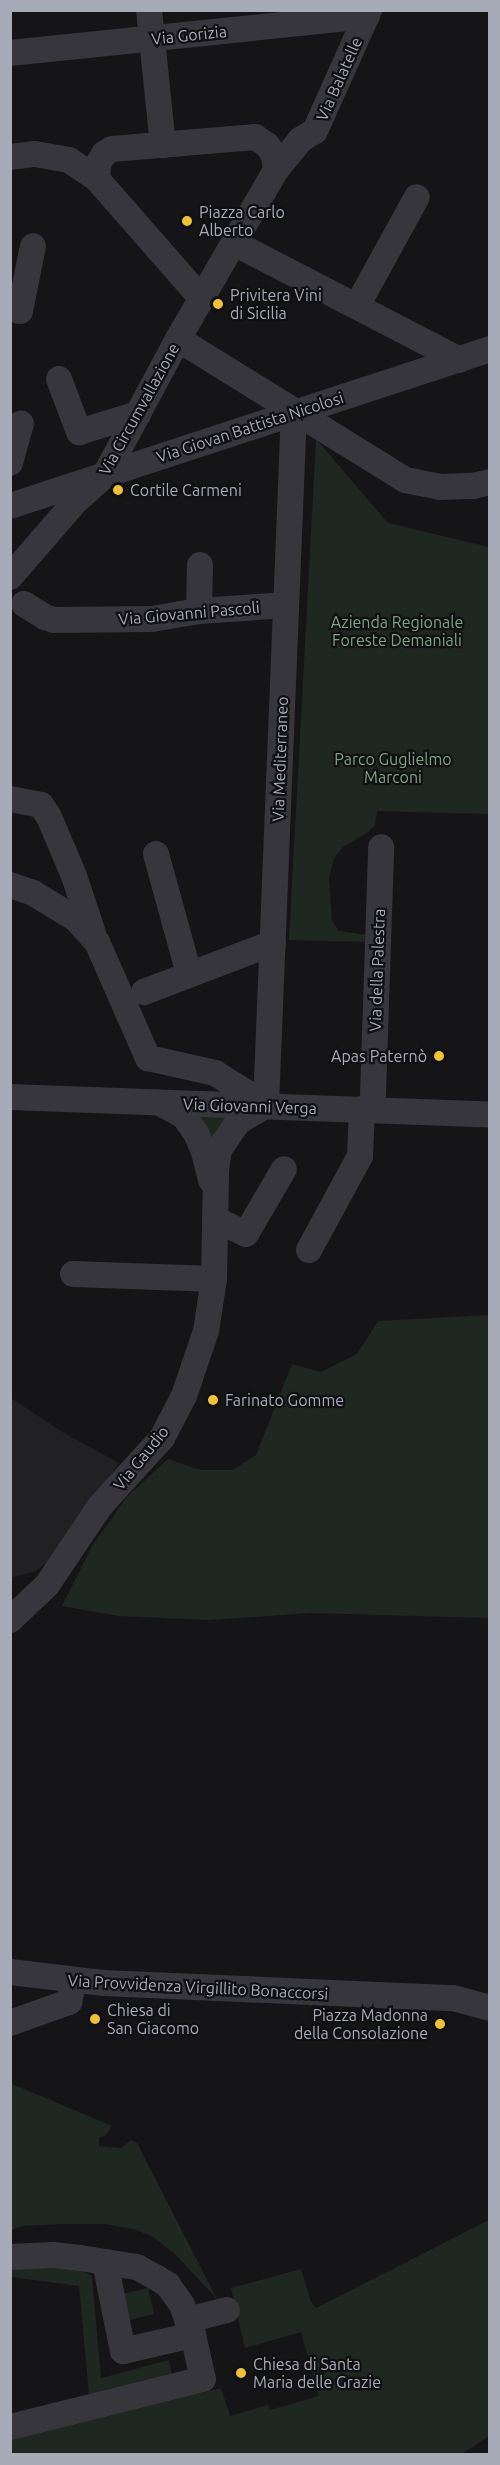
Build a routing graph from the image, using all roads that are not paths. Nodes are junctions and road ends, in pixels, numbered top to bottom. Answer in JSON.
{"nodes":[{"id":1,"x":149,"y":10,"type":"edge"},
{"id":2,"x":368,"y":13,"type":"edge"},
{"id":3,"x":152,"y":39,"type":"junction"},
{"id":4,"x":10,"y":53,"type":"edge"},
{"id":5,"x":255,"y":137,"type":"junction"},
{"id":6,"x":162,"y":140,"type":"junction"},
{"id":7,"x":300,"y":140,"type":"junction"},
{"id":8,"x":10,"y":157,"type":"edge"},
{"id":9,"x":276,"y":170,"type":"junction"},
{"id":10,"x":97,"y":179,"type":"junction"},
{"id":11,"x":417,"y":197,"type":"dead end"},
{"id":12,"x":33,"y":246,"type":"dead end"},
{"id":13,"x":240,"y":246,"type":"junction"},
{"id":14,"x":357,"y":306,"type":"junction"},
{"id":15,"x":10,"y":309,"type":"edge"},
{"id":16,"x":191,"y":319,"type":"junction"},
{"id":17,"x":489,"y":349,"type":"edge"},
{"id":18,"x":460,"y":360,"type":"junction"},
{"id":19,"x":59,"y":379,"type":"dead end"},
{"id":20,"x":294,"y":412,"type":"junction"},
{"id":21,"x":138,"y":414,"type":"junction"},
{"id":22,"x":21,"y":423,"type":"dead end"},
{"id":23,"x":11,"y":463,"type":"edge"},
{"id":24,"x":105,"y":475,"type":"junction"},
{"id":25,"x":489,"y":482,"type":"edge"},
{"id":26,"x":10,"y":506,"type":"edge"},
{"id":27,"x":200,"y":565,"type":"dead end"},
{"id":28,"x":10,"y":577,"type":"edge"},
{"id":29,"x":24,"y":604,"type":"dead end"},
{"id":30,"x":286,"y":605,"type":"junction"},
{"id":31,"x":199,"y":611,"type":"junction"},
{"id":32,"x":10,"y":799,"type":"edge"},
{"id":33,"x":381,"y":847,"type":"dead end"},
{"id":34,"x":156,"y":854,"type":"dead end"},
{"id":35,"x":10,"y":885,"type":"edge"},
{"id":36,"x":97,"y":942,"type":"junction"},
{"id":37,"x":273,"y":943,"type":"junction"},
{"id":38,"x":189,"y":974,"type":"junction"},
{"id":39,"x":144,"y":992,"type":"dead end"},
{"id":40,"x":10,"y":1097,"type":"edge"},
{"id":41,"x":489,"y":1097,"type":"edge"},
{"id":42,"x":267,"y":1098,"type":"junction"},
{"id":43,"x":368,"y":1102,"type":"junction"},
{"id":44,"x":160,"y":1103,"type":"junction"},
{"id":45,"x":489,"y":1114,"type":"edge"},
{"id":46,"x":284,"y":1169,"type":"dead end"},
{"id":47,"x":215,"y":1207,"type":"junction"},
{"id":48,"x":309,"y":1250,"type":"dead end"},
{"id":49,"x":73,"y":1275,"type":"dead end"},
{"id":50,"x":214,"y":1279,"type":"junction"},
{"id":51,"x":47,"y":1585,"type":"junction"},
{"id":52,"x":10,"y":1594,"type":"edge"},
{"id":53,"x":10,"y":1620,"type":"edge"},
{"id":54,"x":10,"y":1972,"type":"edge"},
{"id":55,"x":74,"y":1981,"type":"junction"},
{"id":56,"x":489,"y":2008,"type":"edge"},
{"id":57,"x":10,"y":2023,"type":"edge"},
{"id":58,"x":10,"y":2258,"type":"edge"},
{"id":59,"x":105,"y":2262,"type":"junction"},
{"id":60,"x":227,"y":2310,"type":"dead end"},
{"id":61,"x":190,"y":2328,"type":"junction"},
{"id":62,"x":10,"y":2427,"type":"edge"}],
"edges":[{"from":1,"to":3,"type":"street"},
{"from":2,"to":3,"type":"street","name":"Via Gorizia"},
{"from":2,"to":7,"type":"street","name":"Via Balatelle"},
{"from":3,"to":4,"type":"street","name":"Via Gorizia"},
{"from":3,"to":6,"type":"street"},
{"from":5,"to":6,"type":"street"},
{"from":5,"to":7,"type":"street"},
{"from":5,"to":9,"type":"street"},
{"from":6,"to":10,"type":"street"},
{"from":7,"to":9,"type":"street","name":"Via Balatelle"},
{"from":8,"to":10,"type":"street"},
{"from":9,"to":13,"type":"street","name":"Via Balatelle"},
{"from":10,"to":16,"type":"street"},
{"from":11,"to":14,"type":"street"},
{"from":12,"to":15,"type":"street"},
{"from":13,"to":14,"type":"street"},
{"from":13,"to":16,"type":"street","name":"Via Circumvallazione"},
{"from":14,"to":18,"type":"street"},
{"from":16,"to":20,"type":"street"},
{"from":16,"to":21,"type":"street","name":"Via Circumvallazione"},
{"from":17,"to":18,"type":"street","name":"Via Giovan Battista Nicolosi"},
{"from":18,"to":20,"type":"street","name":"Via Giovan Battista Nicolosi"},
{"from":19,"to":21,"type":"street"},
{"from":20,"to":24,"type":"street","name":"Via Giovan Battista Nicolosi"},
{"from":20,"to":25,"type":"street"},
{"from":20,"to":30,"type":"street","name":"Via Mediterraneo"},
{"from":21,"to":24,"type":"street","name":"Via Circumvallazione"},
{"from":22,"to":23,"type":"street"},
{"from":24,"to":26,"type":"street","name":"Via Giovan Battista Nicolosi"},
{"from":24,"to":28,"type":"street","name":"Via Circumvallazione"},
{"from":27,"to":31,"type":"street"},
{"from":29,"to":31,"type":"street","name":"Via Giovanni Pascoli"},
{"from":30,"to":31,"type":"street","name":"Via Giovanni Pascoli"},
{"from":30,"to":37,"type":"street","name":"Via Mediterraneo"},
{"from":32,"to":36,"type":"street"},
{"from":33,"to":43,"type":"street","name":"Via della Palestra"},
{"from":34,"to":38,"type":"street"},
{"from":35,"to":36,"type":"street"},
{"from":36,"to":42,"type":"street"},
{"from":37,"to":38,"type":"street"},
{"from":37,"to":42,"type":"street","name":"Via Mediterraneo"},
{"from":38,"to":39,"type":"street"},
{"from":40,"to":44,"type":"street","name":"Via Giovanni Verga"},
{"from":41,"to":43,"type":"street","name":"Via Giovanni Verga"},
{"from":42,"to":43,"type":"street","name":"Via Giovanni Verga"},
{"from":42,"to":44,"type":"street","name":"Via Giovanni Verga"},
{"from":42,"to":47,"type":"street"},
{"from":43,"to":45,"type":"street","name":"Via Giovanni Verga"},
{"from":43,"to":48,"type":"street","name":"Via della Palestra"},
{"from":44,"to":47,"type":"street"},
{"from":46,"to":47,"type":"street"},
{"from":47,"to":50,"type":"street","name":"Via Gaudio"},
{"from":49,"to":50,"type":"street"},
{"from":50,"to":51,"type":"street","name":"Via Gaudio"},
{"from":51,"to":52,"type":"street"},
{"from":51,"to":53,"type":"street","name":"Via Gaudio"},
{"from":54,"to":55,"type":"street","name":"Via Provvidenza Virgillito Bonaccorsi"},
{"from":55,"to":56,"type":"street","name":"Via Provvidenza Virgillito Bonaccorsi"},
{"from":55,"to":57,"type":"street"},
{"from":58,"to":59,"type":"street"},
{"from":59,"to":61,"type":"street"},
{"from":59,"to":61,"type":"street"},
{"from":60,"to":61,"type":"street"},
{"from":61,"to":62,"type":"street"}]}
